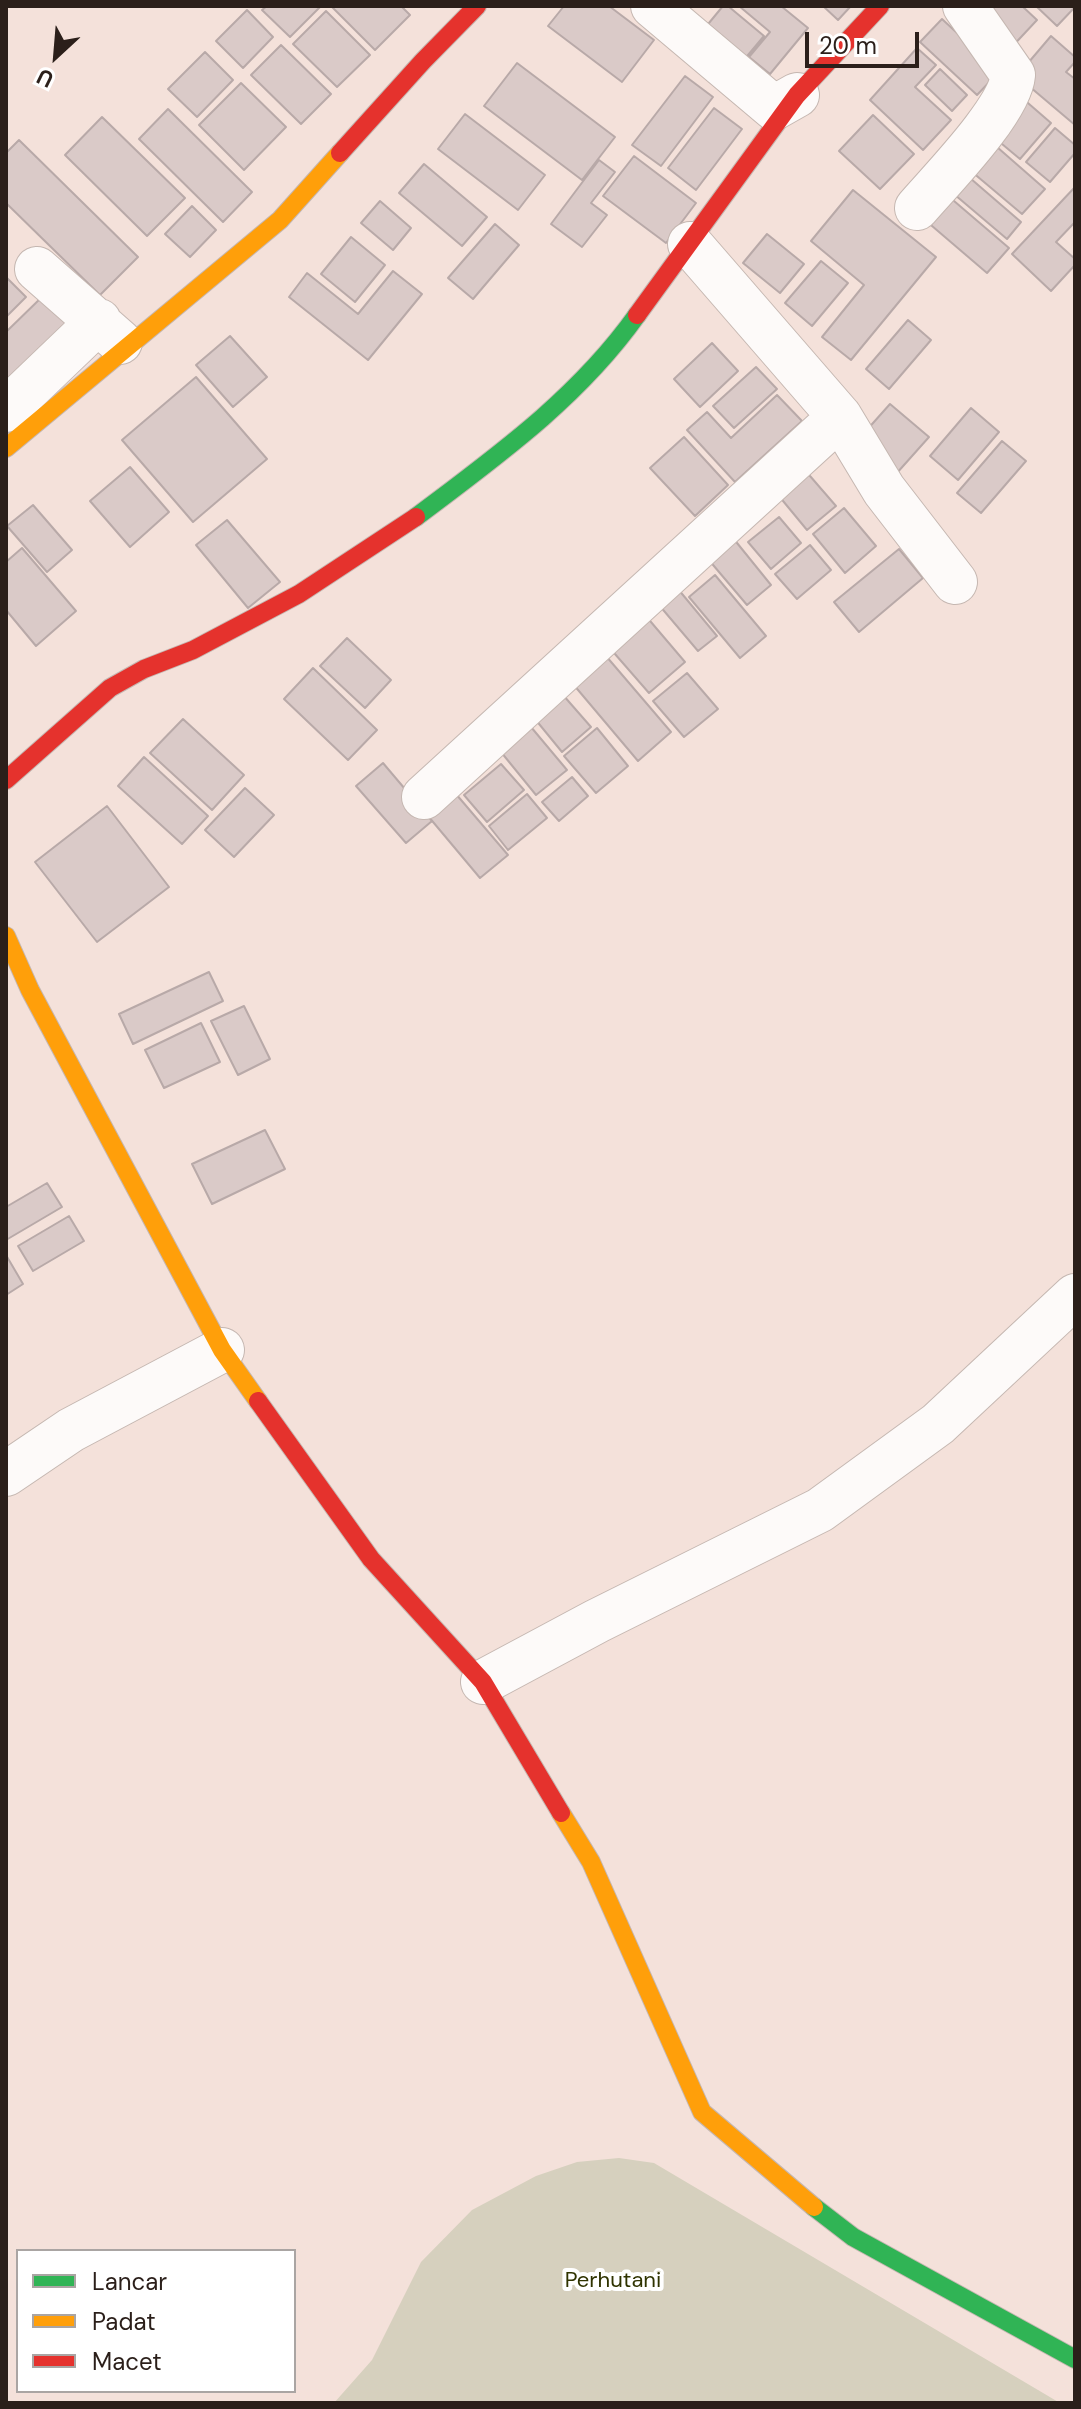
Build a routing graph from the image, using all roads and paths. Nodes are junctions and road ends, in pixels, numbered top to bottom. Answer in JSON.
{"nodes":[{"id":1,"x":477,"y":6,"type":"edge"},
{"id":2,"x":653,"y":6,"type":"edge"},
{"id":3,"x":880,"y":6,"type":"edge"},
{"id":4,"x":965,"y":6,"type":"edge"},
{"id":5,"x":797,"y":95,"type":"junction"},
{"id":6,"x":917,"y":208,"type":"dead end"},
{"id":7,"x":690,"y":244,"type":"junction"},
{"id":8,"x":37,"y":269,"type":"dead end"},
{"id":9,"x":113,"y":335,"type":"junction"},
{"id":10,"x":6,"y":410,"type":"edge"},
{"id":11,"x":840,"y":417,"type":"junction"},
{"id":12,"x":6,"y":448,"type":"edge"},
{"id":13,"x":955,"y":582,"type":"dead end"},
{"id":14,"x":6,"y":780,"type":"edge"},
{"id":15,"x":424,"y":797,"type":"dead end"},
{"id":16,"x":6,"y":936,"type":"edge"},
{"id":17,"x":1075,"y":1296,"type":"edge"},
{"id":18,"x":222,"y":1350,"type":"junction"},
{"id":19,"x":6,"y":1474,"type":"edge"},
{"id":20,"x":483,"y":1682,"type":"junction"},
{"id":21,"x":1075,"y":2359,"type":"edge"}],
"edges":[{"from":1,"to":9,"type":"main road"},
{"from":2,"to":5,"type":"street"},
{"from":3,"to":5,"type":"main road"},
{"from":4,"to":6,"type":"street"},
{"from":5,"to":7,"type":"main road"},
{"from":7,"to":11,"type":"street"},
{"from":7,"to":14,"type":"main road"},
{"from":8,"to":9,"type":"street"},
{"from":9,"to":10,"type":"street"},
{"from":9,"to":12,"type":"main road"},
{"from":11,"to":13,"type":"street"},
{"from":11,"to":15,"type":"street"},
{"from":16,"to":18,"type":"main road"},
{"from":17,"to":20,"type":"street"},
{"from":18,"to":19,"type":"street"},
{"from":18,"to":20,"type":"main road"},
{"from":20,"to":21,"type":"main road"}]}
